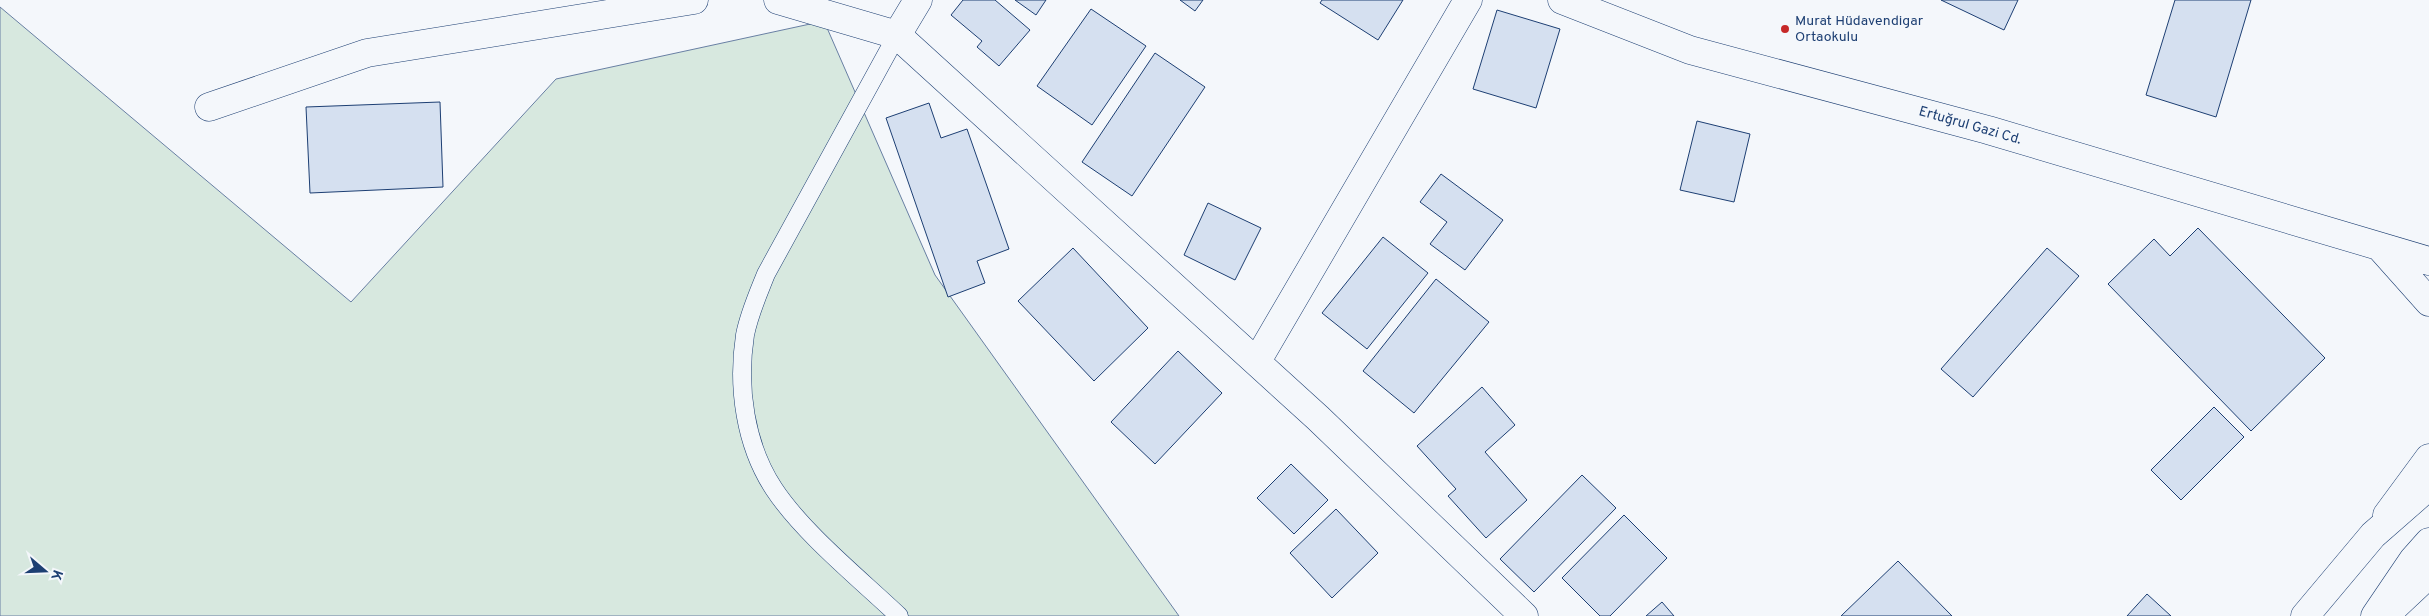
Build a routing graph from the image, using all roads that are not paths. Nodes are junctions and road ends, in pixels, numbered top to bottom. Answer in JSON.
{"nodes":[{"id":1,"x":694,"y":0,"type":"edge"},
{"id":2,"x":778,"y":0,"type":"edge"},
{"id":3,"x":918,"y":0,"type":"edge"},
{"id":4,"x":1468,"y":0,"type":"edge"},
{"id":5,"x":1562,"y":0,"type":"edge"},
{"id":6,"x":897,"y":35,"type":"junction"},
{"id":7,"x":209,"y":108,"type":"dead end"},
{"id":8,"x":2380,"y":247,"type":"junction"},
{"id":9,"x":2429,"y":261,"type":"edge"},
{"id":10,"x":2429,"y":302,"type":"edge"},
{"id":11,"x":1256,"y":361,"type":"junction"},
{"id":12,"x":2429,"y":458,"type":"edge"},
{"id":13,"x":2429,"y":486,"type":"edge"},
{"id":14,"x":2373,"y":534,"type":"junction"},
{"id":15,"x":2429,"y":542,"type":"edge"},
{"id":16,"x":2429,"y":574,"type":"edge"},
{"id":17,"x":899,"y":616,"type":"edge"},
{"id":18,"x":1524,"y":616,"type":"edge"},
{"id":19,"x":2305,"y":616,"type":"edge"},
{"id":20,"x":2375,"y":616,"type":"edge"},
{"id":21,"x":2385,"y":616,"type":"edge"}],
"edges":[{"from":1,"to":7,"type":"street"},
{"from":2,"to":6,"type":"street"},
{"from":3,"to":6,"type":"street"},
{"from":4,"to":11,"type":"street"},
{"from":5,"to":8,"type":"street","name":"Ertuğrul Gazi Cd."},
{"from":6,"to":11,"type":"street"},
{"from":6,"to":17,"type":"lane"},
{"from":8,"to":9,"type":"street","name":"Ertuğrul Gazi Cd."},
{"from":8,"to":10,"type":"street"},
{"from":11,"to":18,"type":"street"},
{"from":12,"to":14,"type":"street"},
{"from":13,"to":14,"type":"street"},
{"from":14,"to":19,"type":"street"},
{"from":15,"to":20,"type":"street"},
{"from":16,"to":21,"type":"street"}]}
